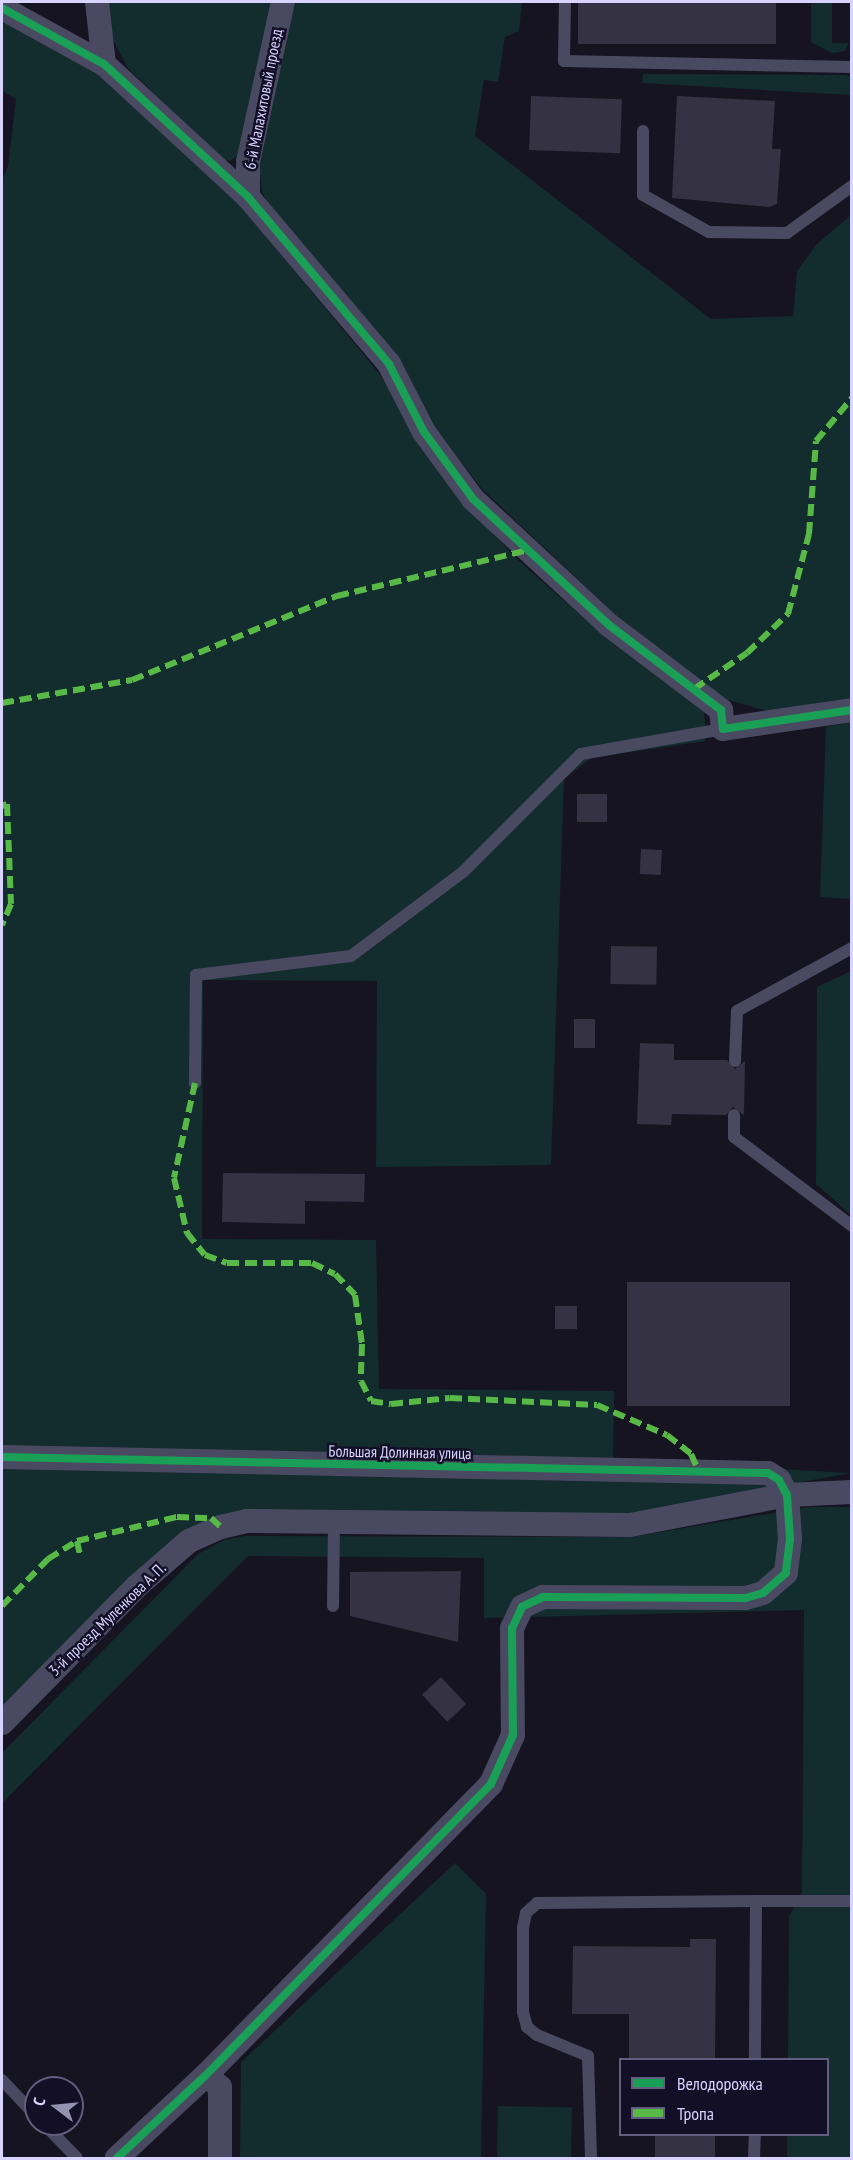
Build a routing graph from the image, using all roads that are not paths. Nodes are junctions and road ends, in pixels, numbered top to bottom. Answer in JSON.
{"nodes":[{"id":1,"x":97,"y":2,"type":"edge"},
{"id":2,"x":283,"y":2,"type":"edge"},
{"id":3,"x":565,"y":2,"type":"edge"},
{"id":4,"x":6,"y":12,"type":"edge"},
{"id":5,"x":104,"y":64,"type":"junction"},
{"id":6,"x":852,"y":67,"type":"edge"},
{"id":7,"x":643,"y":131,"type":"dead end"},
{"id":8,"x":852,"y":186,"type":"edge"},
{"id":9,"x":248,"y":197,"type":"junction"},
{"id":10,"x":852,"y":710,"type":"edge"},
{"id":11,"x":723,"y":729,"type":"junction"},
{"id":12,"x":852,"y":948,"type":"edge"},
{"id":13,"x":735,"y":1060,"type":"dead end"},
{"id":14,"x":195,"y":1083,"type":"dead end"},
{"id":15,"x":734,"y":1115,"type":"dead end"},
{"id":16,"x":852,"y":1226,"type":"edge"},
{"id":17,"x":2,"y":1457,"type":"edge"},
{"id":18,"x":852,"y":1492,"type":"edge"},
{"id":19,"x":787,"y":1495,"type":"junction"},
{"id":20,"x":334,"y":1522,"type":"junction"},
{"id":21,"x":333,"y":1606,"type":"dead end"},
{"id":22,"x":2,"y":1723,"type":"edge"},
{"id":23,"x":756,"y":1901,"type":"junction"},
{"id":24,"x":852,"y":1901,"type":"edge"},
{"id":25,"x":755,"y":2058,"type":"edge"},
{"id":26,"x":206,"y":2075,"type":"junction"},
{"id":27,"x":2,"y":2080,"type":"edge"},
{"id":28,"x":24,"y":2103,"type":"edge"},
{"id":29,"x":56,"y":2136,"type":"edge"},
{"id":30,"x":755,"y":2136,"type":"edge"},
{"id":31,"x":77,"y":2158,"type":"edge"},
{"id":32,"x":117,"y":2158,"type":"edge"},
{"id":33,"x":220,"y":2158,"type":"edge"},
{"id":34,"x":591,"y":2158,"type":"edge"},
{"id":35,"x":754,"y":2158,"type":"edge"}],
"edges":[{"from":1,"to":5,"type":"street"},
{"from":2,"to":9,"type":"street","name":"6-й Малахитовый проезд"},
{"from":3,"to":6,"type":"lane"},
{"from":4,"to":5,"type":"street"},
{"from":5,"to":9,"type":"street"},
{"from":7,"to":8,"type":"lane"},
{"from":9,"to":11,"type":"street"},
{"from":10,"to":11,"type":"street"},
{"from":11,"to":14,"type":"lane"},
{"from":12,"to":13,"type":"lane"},
{"from":15,"to":16,"type":"lane"},
{"from":17,"to":19,"type":"street","name":"Большая Долинная улица"},
{"from":18,"to":19,"type":"street"},
{"from":19,"to":20,"type":"street"},
{"from":19,"to":26,"type":"street"},
{"from":20,"to":21,"type":"lane"},
{"from":20,"to":22,"type":"street","name":"3-й проезд Муленкова А. П."},
{"from":23,"to":24,"type":"lane"},
{"from":23,"to":25,"type":"lane"},
{"from":23,"to":34,"type":"lane"},
{"from":26,"to":32,"type":"street"},
{"from":26,"to":33,"type":"street"},
{"from":27,"to":28,"type":"lane"},
{"from":29,"to":31,"type":"lane"},
{"from":30,"to":35,"type":"lane"}]}
